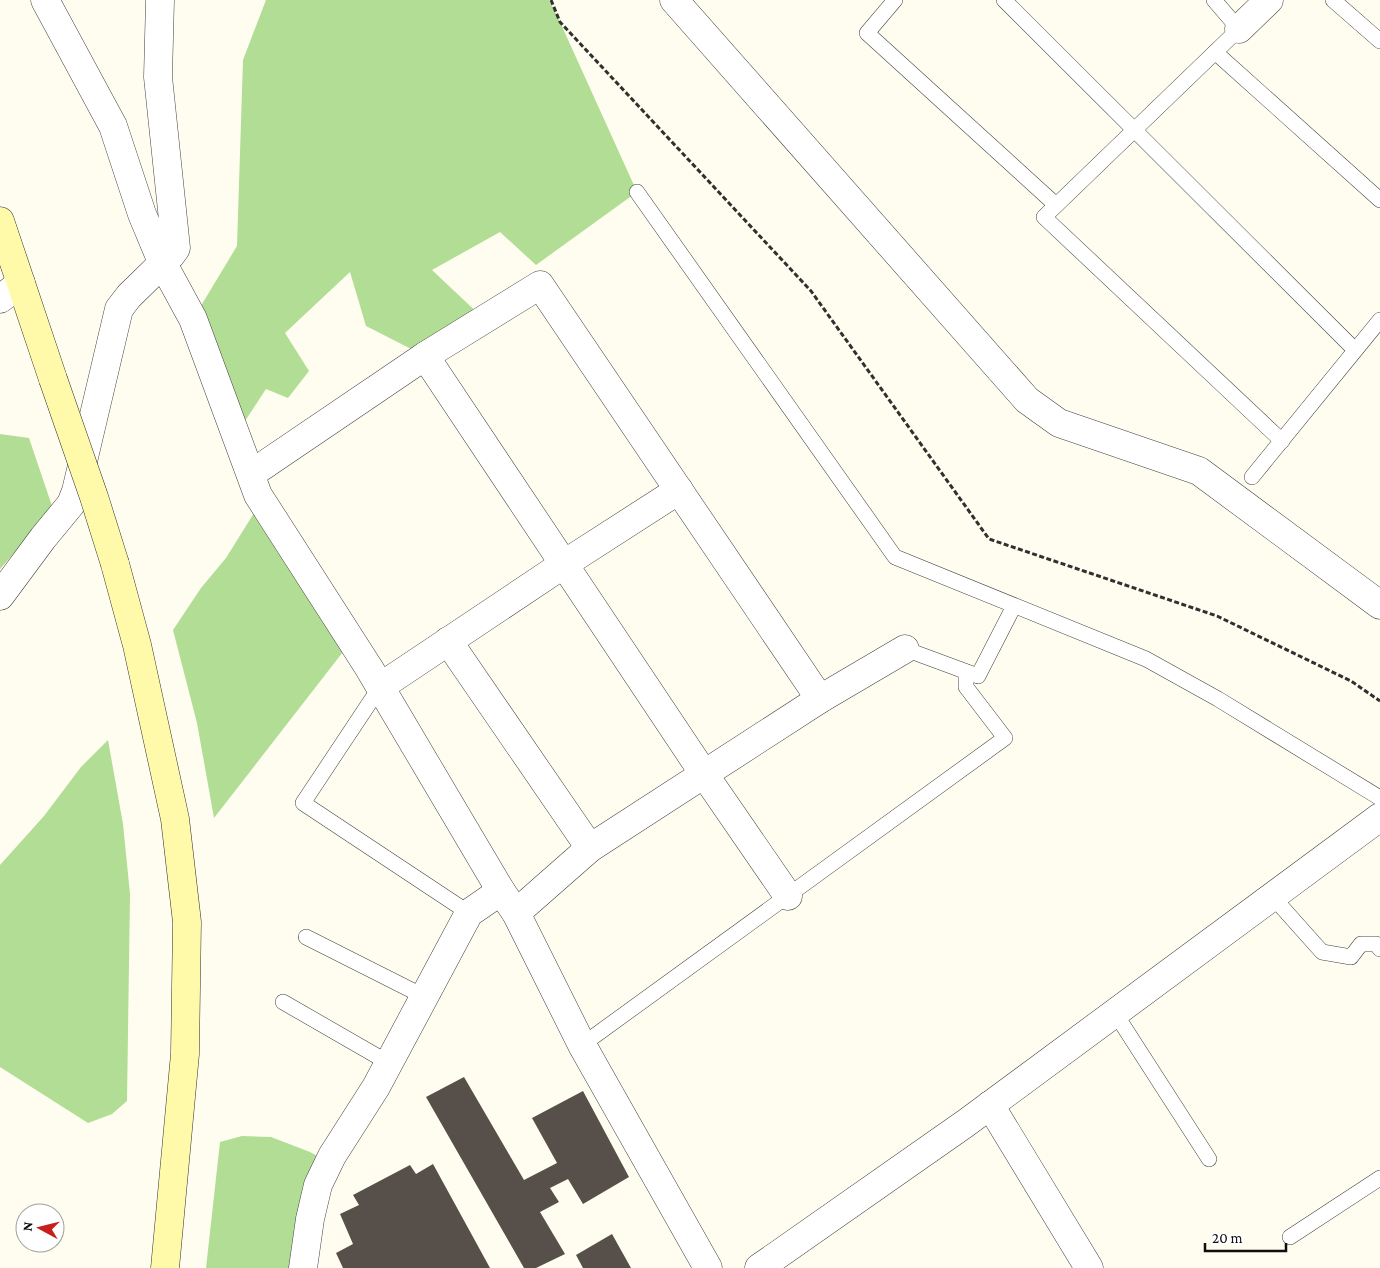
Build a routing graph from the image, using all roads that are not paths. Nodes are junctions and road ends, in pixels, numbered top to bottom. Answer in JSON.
{"nodes":[{"id":1,"x":45,"y":0,"type":"edge"},
{"id":2,"x":160,"y":0,"type":"edge"},
{"id":3,"x":674,"y":0,"type":"edge"},
{"id":4,"x":895,"y":0,"type":"edge"},
{"id":5,"x":1004,"y":0,"type":"edge"},
{"id":6,"x":1214,"y":0,"type":"edge"},
{"id":7,"x":1269,"y":0,"type":"edge"},
{"id":8,"x":1333,"y":0,"type":"edge"},
{"id":9,"x":1240,"y":29,"type":"junction"},
{"id":10,"x":1380,"y":41,"type":"edge"},
{"id":11,"x":1215,"y":52,"type":"junction"},
{"id":12,"x":1134,"y":130,"type":"junction"},
{"id":13,"x":637,"y":192,"type":"dead end"},
{"id":14,"x":1380,"y":200,"type":"edge"},
{"id":15,"x":1056,"y":205,"type":"junction"},
{"id":16,"x":0,"y":221,"type":"edge"},
{"id":17,"x":162,"y":262,"type":"junction"},
{"id":18,"x":10,"y":291,"type":"edge"},
{"id":19,"x":1380,"y":320,"type":"edge"},
{"id":20,"x":1355,"y":350,"type":"junction"},
{"id":21,"x":425,"y":356,"type":"junction"},
{"id":22,"x":1282,"y":441,"type":"junction"},
{"id":23,"x":251,"y":474,"type":"junction"},
{"id":24,"x":1252,"y":478,"type":"dead end"},
{"id":25,"x":679,"y":490,"type":"junction"},
{"id":26,"x":564,"y":564,"type":"junction"},
{"id":27,"x":0,"y":596,"type":"edge"},
{"id":28,"x":1380,"y":605,"type":"edge"},
{"id":29,"x":1014,"y":606,"type":"junction"},
{"id":30,"x":448,"y":641,"type":"junction"},
{"id":31,"x":905,"y":649,"type":"joint"},
{"id":32,"x":966,"y":672,"type":"junction"},
{"id":33,"x":380,"y":687,"type":"junction"},
{"id":34,"x":820,"y":698,"type":"junction"},
{"id":35,"x":704,"y":774,"type":"junction"},
{"id":36,"x":1380,"y":798,"type":"edge"},
{"id":37,"x":1380,"y":817,"type":"edge"},
{"id":38,"x":590,"y":848,"type":"junction"},
{"id":39,"x":788,"y":896,"type":"junction"},
{"id":40,"x":1272,"y":896,"type":"junction"},
{"id":41,"x":508,"y":902,"type":"junction"},
{"id":42,"x":470,"y":913,"type":"junction"},
{"id":43,"x":306,"y":937,"type":"dead end"},
{"id":44,"x":1380,"y":949,"type":"edge"},
{"id":45,"x":425,"y":997,"type":"junction"},
{"id":46,"x":283,"y":1002,"type":"dead end"},
{"id":47,"x":1114,"y":1013,"type":"junction"},
{"id":48,"x":582,"y":1045,"type":"junction"},
{"id":49,"x":389,"y":1063,"type":"junction"},
{"id":50,"x":990,"y":1105,"type":"junction"},
{"id":51,"x":1209,"y":1159,"type":"dead end"},
{"id":52,"x":1380,"y":1178,"type":"edge"},
{"id":53,"x":1290,"y":1237,"type":"dead end"},
{"id":54,"x":165,"y":1268,"type":"edge"},
{"id":55,"x":303,"y":1268,"type":"edge"},
{"id":56,"x":708,"y":1268,"type":"edge"},
{"id":57,"x":759,"y":1268,"type":"edge"},
{"id":58,"x":1089,"y":1268,"type":"edge"}],
"edges":[{"from":1,"to":17,"type":"street"},
{"from":2,"to":17,"type":"street"},
{"from":3,"to":28,"type":"street"},
{"from":4,"to":15,"type":"lane"},
{"from":5,"to":12,"type":"lane"},
{"from":6,"to":9,"type":"lane"},
{"from":7,"to":9,"type":"street"},
{"from":8,"to":10,"type":"lane"},
{"from":9,"to":11,"type":"lane"},
{"from":11,"to":12,"type":"lane"},
{"from":11,"to":14,"type":"lane"},
{"from":12,"to":15,"type":"lane"},
{"from":12,"to":20,"type":"lane"},
{"from":13,"to":29,"type":"lane"},
{"from":15,"to":22,"type":"lane"},
{"from":16,"to":18,"type":"street"},
{"from":17,"to":23,"type":"street"},
{"from":17,"to":27,"type":"street"},
{"from":18,"to":54,"type":"street","bridge":true},
{"from":19,"to":20,"type":"lane"},
{"from":20,"to":22,"type":"lane"},
{"from":21,"to":23,"type":"street"},
{"from":21,"to":25,"type":"street"},
{"from":21,"to":26,"type":"street"},
{"from":22,"to":24,"type":"lane"},
{"from":23,"to":33,"type":"street"},
{"from":25,"to":26,"type":"street"},
{"from":25,"to":34,"type":"street"},
{"from":26,"to":30,"type":"street"},
{"from":26,"to":35,"type":"street"},
{"from":29,"to":32,"type":"lane"},
{"from":29,"to":36,"type":"lane"},
{"from":30,"to":33,"type":"street"},
{"from":30,"to":38,"type":"street"},
{"from":31,"to":32,"type":"lane"},
{"from":31,"to":34,"type":"street"},
{"from":32,"to":39,"type":"lane"},
{"from":33,"to":41,"type":"street"},
{"from":33,"to":42,"type":"lane"},
{"from":34,"to":35,"type":"street"},
{"from":35,"to":38,"type":"street"},
{"from":35,"to":39,"type":"street"},
{"from":37,"to":40,"type":"street"},
{"from":38,"to":41,"type":"street"},
{"from":39,"to":48,"type":"lane"},
{"from":40,"to":44,"type":"lane"},
{"from":40,"to":47,"type":"street"},
{"from":41,"to":42,"type":"street"},
{"from":41,"to":48,"type":"street"},
{"from":42,"to":45,"type":"street"},
{"from":43,"to":45,"type":"lane"},
{"from":45,"to":49,"type":"street"},
{"from":46,"to":49,"type":"lane"},
{"from":47,"to":50,"type":"street"},
{"from":47,"to":51,"type":"lane"},
{"from":48,"to":56,"type":"street"},
{"from":49,"to":55,"type":"street"},
{"from":50,"to":57,"type":"street"},
{"from":50,"to":58,"type":"street"},
{"from":52,"to":53,"type":"lane"}]}
